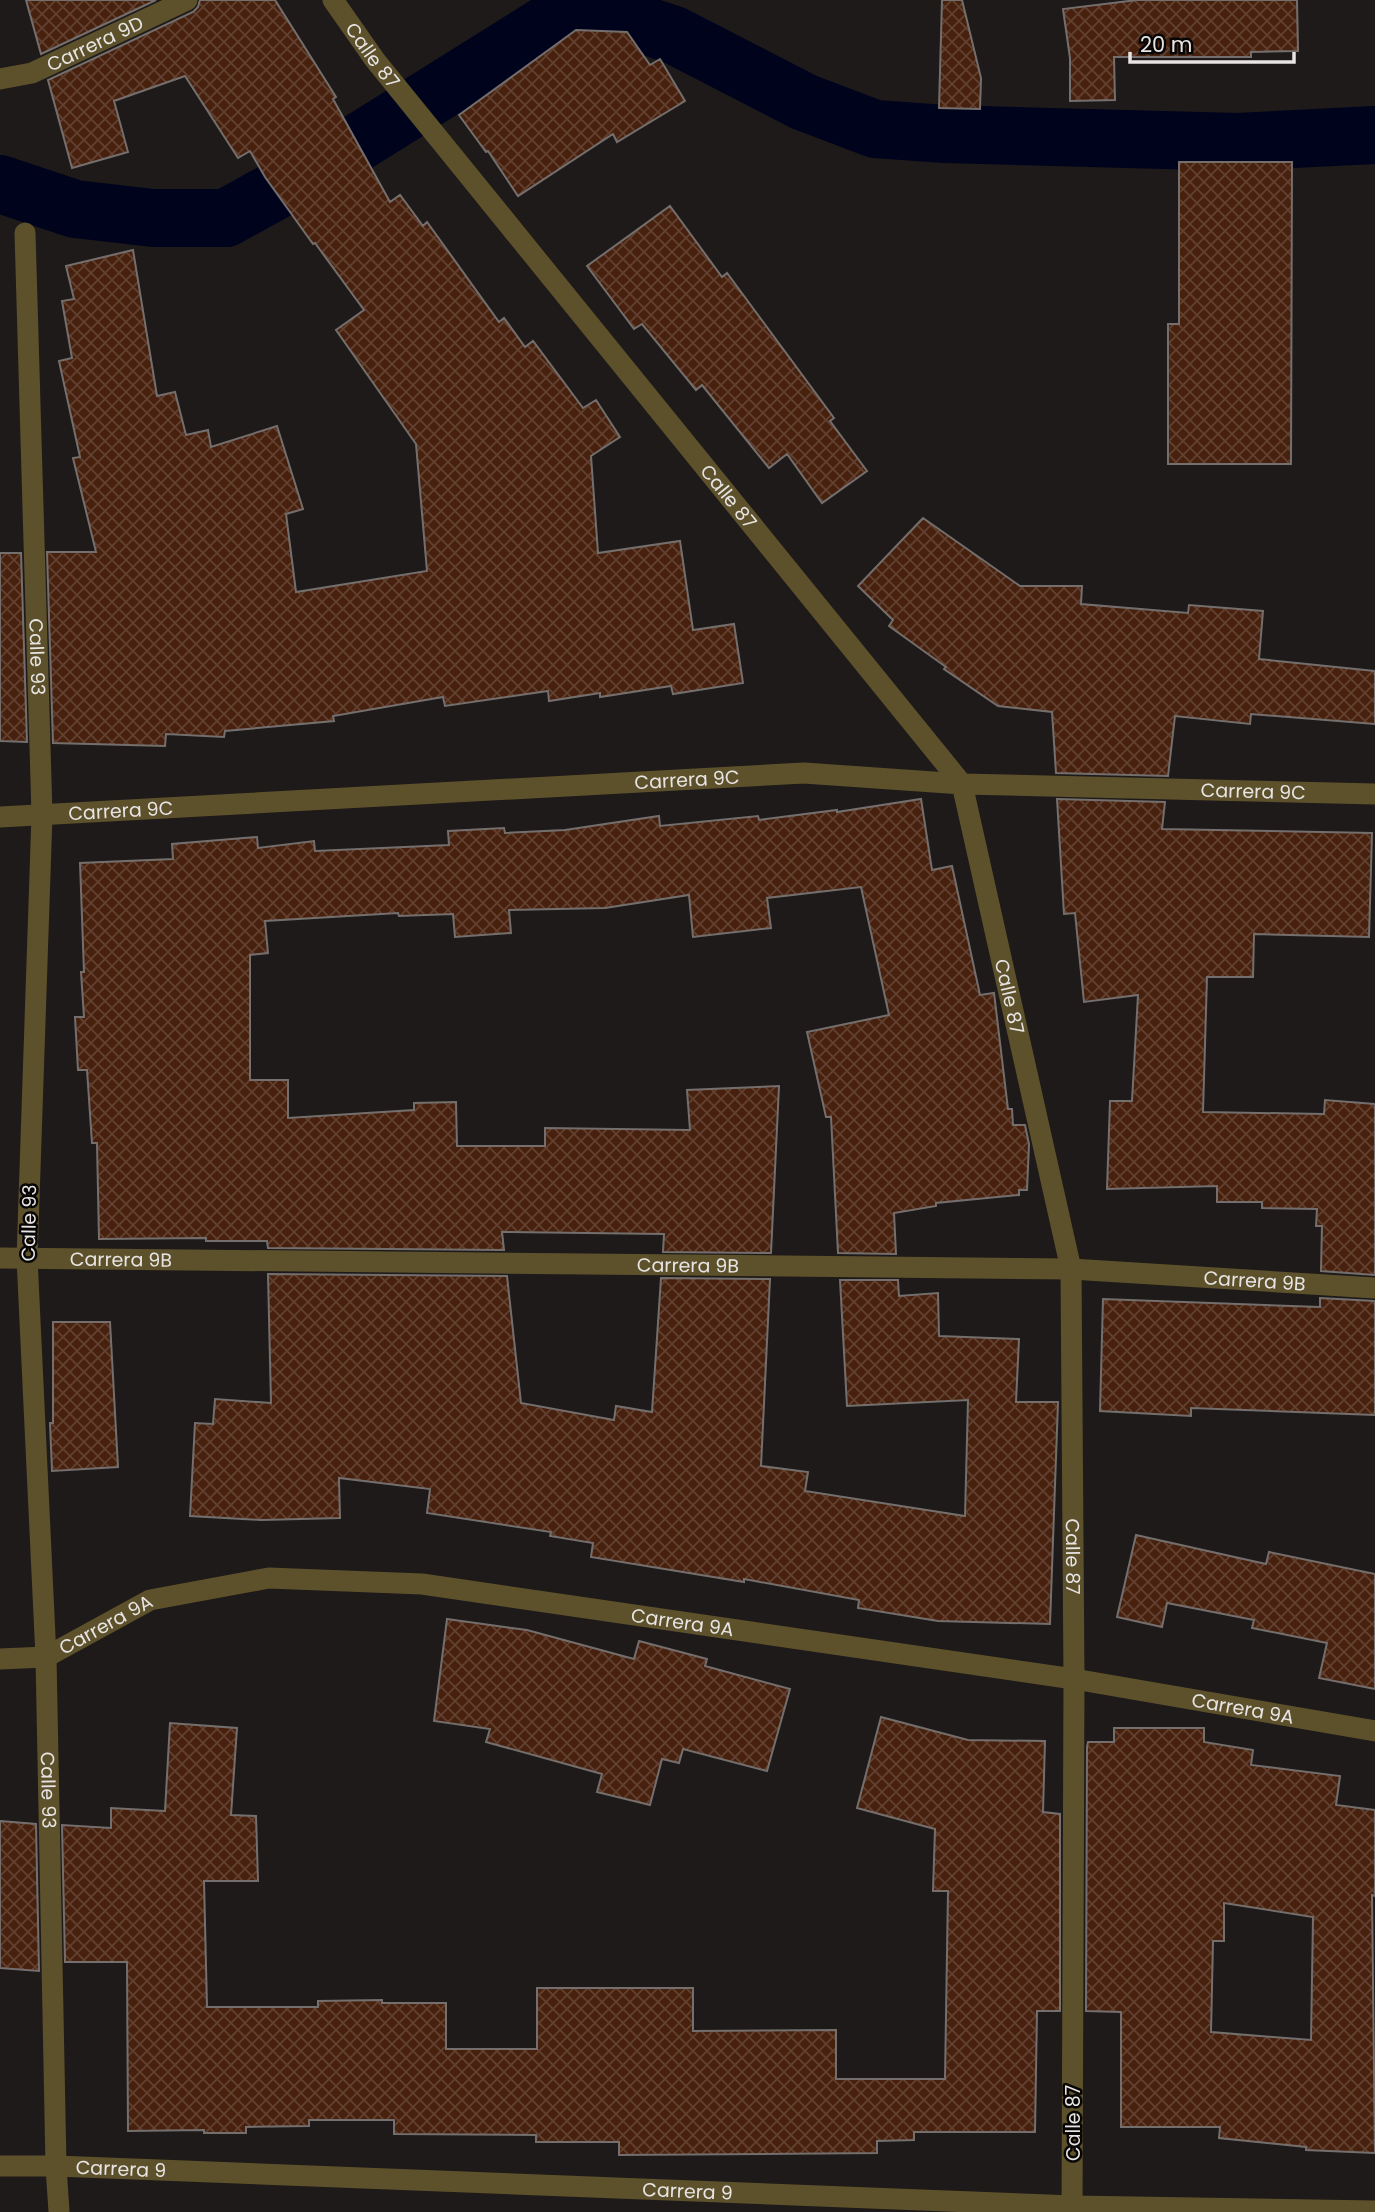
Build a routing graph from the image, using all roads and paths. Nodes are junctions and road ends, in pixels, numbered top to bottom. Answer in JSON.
{"nodes":[{"id":1,"x":187,"y":0,"type":"edge"},
{"id":2,"x":333,"y":0,"type":"edge"},
{"id":3,"x":0,"y":79,"type":"edge"},
{"id":4,"x":24,"y":233,"type":"dead end"},
{"id":5,"x":962,"y":784,"type":"junction"},
{"id":6,"x":1375,"y":794,"type":"edge"},
{"id":7,"x":42,"y":815,"type":"junction"},
{"id":8,"x":0,"y":817,"type":"edge"},
{"id":9,"x":0,"y":1258,"type":"edge"},
{"id":10,"x":27,"y":1258,"type":"junction"},
{"id":11,"x":1071,"y":1269,"type":"junction"},
{"id":12,"x":1375,"y":1288,"type":"edge"},
{"id":13,"x":46,"y":1657,"type":"junction"},
{"id":14,"x":0,"y":1659,"type":"edge"},
{"id":15,"x":1074,"y":1679,"type":"junction"},
{"id":16,"x":1375,"y":1731,"type":"edge"},
{"id":17,"x":0,"y":2166,"type":"edge"},
{"id":18,"x":56,"y":2166,"type":"junction"},
{"id":19,"x":1072,"y":2209,"type":"edge"},
{"id":20,"x":1375,"y":2211,"type":"edge"},
{"id":21,"x":60,"y":2212,"type":"edge"}],
"edges":[{"from":1,"to":3,"type":"street","name":"Carrera 9D"},
{"from":2,"to":5,"type":"street","name":"Calle 87"},
{"from":4,"to":7,"type":"street","name":"Calle 93"},
{"from":5,"to":6,"type":"street","name":"Carrera 9C"},
{"from":5,"to":7,"type":"street","name":"Carrera 9C"},
{"from":5,"to":11,"type":"street","name":"Calle 87"},
{"from":7,"to":8,"type":"street","name":"Carrera 9C"},
{"from":7,"to":10,"type":"street","name":"Calle 93"},
{"from":9,"to":10,"type":"street","name":"Carrera 9B"},
{"from":10,"to":11,"type":"street","name":"Carrera 9B"},
{"from":10,"to":13,"type":"street","name":"Calle 93"},
{"from":11,"to":12,"type":"street","name":"Carrera 9B"},
{"from":11,"to":15,"type":"street","name":"Calle 87"},
{"from":13,"to":14,"type":"street","name":"Carrera 9A"},
{"from":13,"to":15,"type":"street","name":"Carrera 9A"},
{"from":13,"to":18,"type":"street","name":"Calle 93"},
{"from":15,"to":16,"type":"street","name":"Carrera 9A"},
{"from":15,"to":19,"type":"street","name":"Calle 87"},
{"from":17,"to":18,"type":"street","name":"Carrera 9"},
{"from":18,"to":19,"type":"street","name":"Carrera 9"},
{"from":18,"to":21,"type":"street","name":"Calle 93"},
{"from":19,"to":20,"type":"street","name":"Carrera 9"}]}
